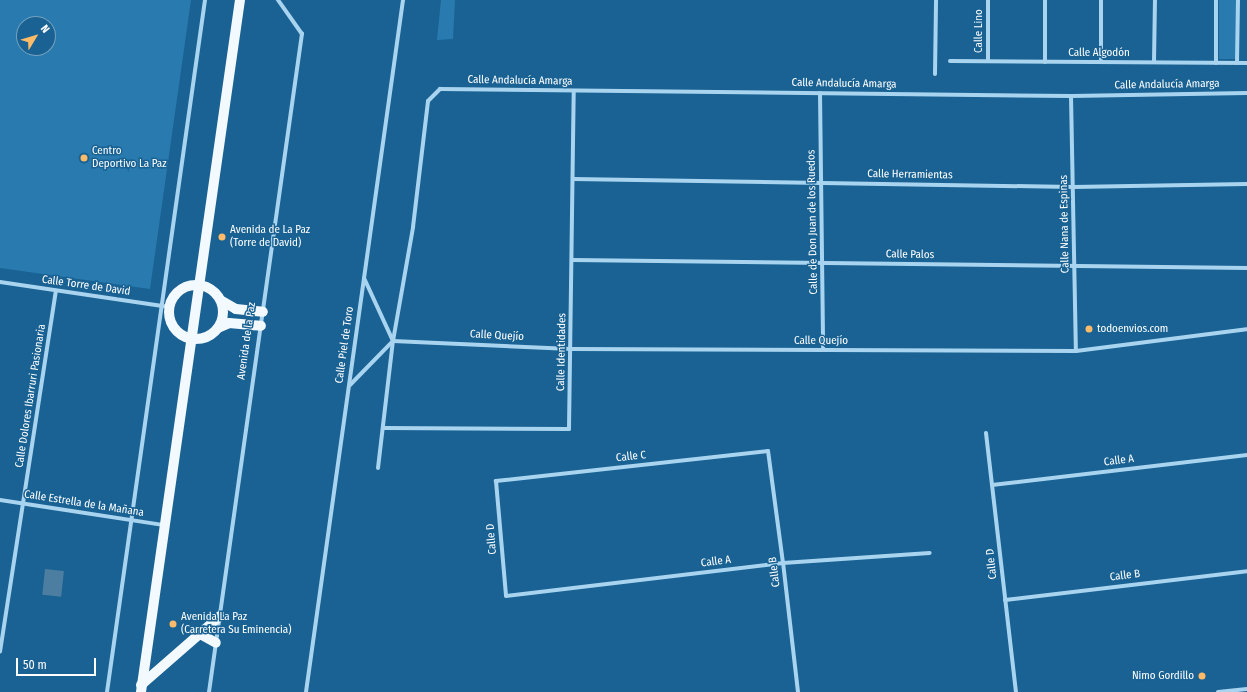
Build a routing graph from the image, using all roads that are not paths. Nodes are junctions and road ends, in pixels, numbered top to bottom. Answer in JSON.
{"nodes":[{"id":1,"x":205,"y":0,"type":"edge"},
{"id":2,"x":240,"y":0,"type":"edge"},
{"id":3,"x":278,"y":0,"type":"edge"},
{"id":4,"x":403,"y":0,"type":"edge"},
{"id":5,"x":936,"y":0,"type":"edge"},
{"id":6,"x":988,"y":0,"type":"edge"},
{"id":7,"x":1045,"y":0,"type":"edge"},
{"id":8,"x":1101,"y":0,"type":"edge"},
{"id":9,"x":1155,"y":0,"type":"edge"},
{"id":10,"x":1216,"y":0,"type":"edge"},
{"id":11,"x":1238,"y":0,"type":"edge"},
{"id":12,"x":950,"y":61,"type":"dead end"},
{"id":13,"x":988,"y":61,"type":"junction"},
{"id":14,"x":1045,"y":62,"type":"junction"},
{"id":15,"x":1101,"y":62,"type":"junction"},
{"id":16,"x":1154,"y":62,"type":"junction"},
{"id":17,"x":1216,"y":63,"type":"junction"},
{"id":18,"x":1237,"y":63,"type":"junction"},
{"id":19,"x":1247,"y":63,"type":"edge"},
{"id":20,"x":935,"y":74,"type":"dead end"},
{"id":21,"x":574,"y":90,"type":"junction"},
{"id":22,"x":820,"y":93,"type":"junction"},
{"id":23,"x":1247,"y":93,"type":"edge"},
{"id":24,"x":1071,"y":96,"type":"junction"},
{"id":25,"x":573,"y":179,"type":"junction"},
{"id":26,"x":821,"y":183,"type":"junction"},
{"id":27,"x":1247,"y":184,"type":"edge"},
{"id":28,"x":1073,"y":187,"type":"junction"},
{"id":29,"x":572,"y":260,"type":"junction"},
{"id":30,"x":822,"y":263,"type":"junction"},
{"id":31,"x":1074,"y":266,"type":"junction"},
{"id":32,"x":1247,"y":268,"type":"edge"},
{"id":33,"x":364,"y":278,"type":"junction"},
{"id":34,"x":0,"y":282,"type":"edge"},
{"id":35,"x":199,"y":284,"type":"junction"},
{"id":36,"x":56,"y":291,"type":"junction"},
{"id":37,"x":222,"y":301,"type":"junction"},
{"id":38,"x":166,"y":306,"type":"junction"},
{"id":39,"x":263,"y":312,"type":"junction"},
{"id":40,"x":261,"y":326,"type":"junction"},
{"id":41,"x":218,"y":328,"type":"junction"},
{"id":42,"x":1247,"y":329,"type":"edge"},
{"id":43,"x":192,"y":338,"type":"junction"},
{"id":44,"x":393,"y":341,"type":"junction"},
{"id":45,"x":571,"y":349,"type":"junction"},
{"id":46,"x":824,"y":350,"type":"junction"},
{"id":47,"x":1076,"y":351,"type":"junction"},
{"id":48,"x":349,"y":385,"type":"junction"},
{"id":49,"x":384,"y":428,"type":"junction"},
{"id":50,"x":986,"y":433,"type":"dead end"},
{"id":51,"x":768,"y":451,"type":"joint"},
{"id":52,"x":1247,"y":455,"type":"edge"},
{"id":53,"x":378,"y":468,"type":"dead end"},
{"id":54,"x":496,"y":481,"type":"joint"},
{"id":55,"x":992,"y":485,"type":"junction"},
{"id":56,"x":0,"y":500,"type":"edge"},
{"id":57,"x":23,"y":504,"type":"junction"},
{"id":58,"x":131,"y":520,"type":"junction"},
{"id":59,"x":164,"y":526,"type":"junction"},
{"id":60,"x":930,"y":553,"type":"dead end"},
{"id":61,"x":783,"y":563,"type":"junction"},
{"id":62,"x":1247,"y":571,"type":"edge"},
{"id":63,"x":506,"y":596,"type":"joint"},
{"id":64,"x":1005,"y":600,"type":"junction"},
{"id":65,"x":220,"y":616,"type":"junction"},
{"id":66,"x":200,"y":634,"type":"junction"},
{"id":67,"x":216,"y":644,"type":"junction"},
{"id":68,"x":0,"y":652,"type":"edge"},
{"id":69,"x":141,"y":689,"type":"edge"},
{"id":70,"x":1247,"y":689,"type":"edge"},
{"id":71,"x":107,"y":692,"type":"edge"},
{"id":72,"x":210,"y":692,"type":"edge"},
{"id":73,"x":306,"y":692,"type":"edge"},
{"id":74,"x":798,"y":692,"type":"edge"},
{"id":75,"x":1016,"y":692,"type":"edge"},
{"id":76,"x":1218,"y":692,"type":"edge"}],
"edges":[{"from":1,"to":38,"type":"street"},
{"from":2,"to":35,"type":"main road"},
{"from":3,"to":39,"type":"street","name":"Avenida de la Paz"},
{"from":4,"to":33,"type":"street","name":"Calle Piel de Toro"},
{"from":5,"to":20,"type":"street"},
{"from":6,"to":13,"type":"street","name":"Calle Lino"},
{"from":7,"to":14,"type":"street"},
{"from":8,"to":15,"type":"street"},
{"from":9,"to":16,"type":"street"},
{"from":10,"to":17,"type":"street"},
{"from":11,"to":18,"type":"street"},
{"from":12,"to":13,"type":"street","name":"Calle Algodón"},
{"from":13,"to":14,"type":"street","name":"Calle Algodón"},
{"from":14,"to":15,"type":"street","name":"Calle Algodón"},
{"from":15,"to":16,"type":"street","name":"Calle Algodón"},
{"from":16,"to":17,"type":"street","name":"Calle Algodón"},
{"from":17,"to":18,"type":"street","name":"Calle Algodón"},
{"from":18,"to":19,"type":"street","name":"Calle Algodón"},
{"from":21,"to":22,"type":"street","name":"Calle Andalucía Amarga"},
{"from":21,"to":25,"type":"street","name":"Calle Identidades"},
{"from":21,"to":44,"type":"street","name":"Calle Andalucía Amarga"},
{"from":22,"to":24,"type":"street","name":"Calle Andalucía Amarga"},
{"from":22,"to":26,"type":"street","name":"Calle de Don Juan de los Ruedos"},
{"from":23,"to":24,"type":"street","name":"Calle Andalucía Amarga"},
{"from":24,"to":28,"type":"street","name":"Calle Nana de Espinas"},
{"from":25,"to":26,"type":"street","name":"Calle Herramientas"},
{"from":25,"to":29,"type":"street","name":"Calle Identidades"},
{"from":26,"to":28,"type":"street","name":"Calle Herramientas"},
{"from":26,"to":30,"type":"street","name":"Calle de Don Juan de los Ruedos"},
{"from":27,"to":28,"type":"street","name":"Calle Herramientas"},
{"from":28,"to":31,"type":"street","name":"Calle Nana de Espinas"},
{"from":29,"to":30,"type":"street","name":"Calle Palos"},
{"from":29,"to":45,"type":"street","name":"Calle Identidades"},
{"from":30,"to":31,"type":"street","name":"Calle Palos"},
{"from":30,"to":46,"type":"street","name":"Calle de Don Juan de los Ruedos"},
{"from":31,"to":32,"type":"street","name":"Calle Palos"},
{"from":31,"to":47,"type":"street","name":"Calle Nana de Espinas"},
{"from":33,"to":44,"type":"street"},
{"from":33,"to":48,"type":"street","name":"Calle Piel de Toro"},
{"from":34,"to":36,"type":"street","name":"Calle Torre de David"},
{"from":35,"to":37,"type":"main road"},
{"from":35,"to":38,"type":"main road"},
{"from":35,"to":43,"type":"main road"},
{"from":36,"to":38,"type":"street","name":"Calle Torre de David"},
{"from":36,"to":57,"type":"street","name":"Calle Dolores Ibarruri Pasionaria"},
{"from":37,"to":39,"type":"main road"},
{"from":37,"to":41,"type":"main road"},
{"from":38,"to":43,"type":"main road"},
{"from":38,"to":58,"type":"street"},
{"from":39,"to":40,"type":"street","name":"Avenida de la Paz"},
{"from":40,"to":41,"type":"main road"},
{"from":40,"to":65,"type":"street","name":"Avenida de la Paz"},
{"from":41,"to":43,"type":"main road"},
{"from":42,"to":47,"type":"street","name":"Calle Quejío"},
{"from":43,"to":59,"type":"main road"},
{"from":44,"to":45,"type":"street","name":"Calle Quejío"},
{"from":44,"to":48,"type":"street"},
{"from":44,"to":49,"type":"street"},
{"from":45,"to":46,"type":"street","name":"Calle Quejío"},
{"from":45,"to":49,"type":"street","name":"Calle Identidades"},
{"from":46,"to":47,"type":"street","name":"Calle Quejío"},
{"from":48,"to":73,"type":"street","name":"Calle Piel de Toro"},
{"from":49,"to":53,"type":"street"},
{"from":50,"to":55,"type":"street","name":"Calle D"},
{"from":51,"to":54,"type":"street","name":"Calle C"},
{"from":51,"to":61,"type":"street","name":"Calle B"},
{"from":52,"to":55,"type":"street","name":"Calle A"},
{"from":54,"to":63,"type":"street","name":"Calle D"},
{"from":55,"to":64,"type":"street","name":"Calle D"},
{"from":56,"to":57,"type":"street","name":"Calle Estrella de la Mañana"},
{"from":57,"to":58,"type":"street","name":"Calle Estrella de la Mañana"},
{"from":57,"to":68,"type":"street","name":"Calle Dolores Ibarruri Pasionaria"},
{"from":58,"to":59,"type":"street","name":"Calle Estrella de la Mañana"},
{"from":58,"to":71,"type":"street"},
{"from":59,"to":69,"type":"main road"},
{"from":60,"to":61,"type":"street","name":"Calle A"},
{"from":61,"to":63,"type":"street","name":"Calle A"},
{"from":61,"to":74,"type":"street","name":"Calle B"},
{"from":62,"to":64,"type":"street","name":"Calle B"},
{"from":64,"to":75,"type":"street","name":"Calle D"},
{"from":65,"to":66,"type":"main road"},
{"from":65,"to":67,"type":"street","name":"Avenida de la Paz"},
{"from":66,"to":67,"type":"main road"},
{"from":66,"to":69,"type":"main road"},
{"from":67,"to":72,"type":"street","name":"Avenida de la Paz"},
{"from":70,"to":76,"type":"street"}]}
